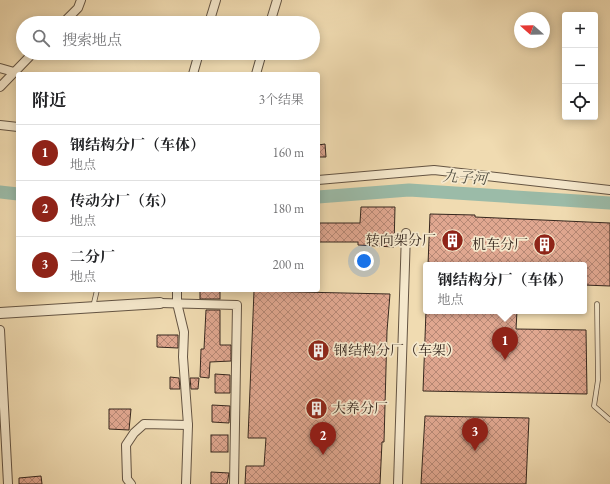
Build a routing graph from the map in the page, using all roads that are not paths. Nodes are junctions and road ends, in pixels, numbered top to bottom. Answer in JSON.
{"nodes":[{"id":1,"x":81,"y":0,"type":"edge"},
{"id":2,"x":216,"y":0,"type":"edge"},
{"id":3,"x":277,"y":0,"type":"edge"},
{"id":4,"x":70,"y":16,"type":"edge"},
{"id":5,"x":211,"y":16,"type":"edge"},
{"id":6,"x":272,"y":16,"type":"edge"},
{"id":7,"x":27,"y":60,"type":"edge"},
{"id":8,"x":195,"y":60,"type":"edge"},
{"id":9,"x":260,"y":60,"type":"edge"},
{"id":10,"x":0,"y":68,"type":"edge"},
{"id":11,"x":14,"y":72,"type":"junction"},
{"id":12,"x":193,"y":72,"type":"edge"},
{"id":13,"x":257,"y":72,"type":"edge"},
{"id":14,"x":0,"y":87,"type":"edge"},
{"id":15,"x":0,"y":125,"type":"edge"},
{"id":16,"x":16,"y":127,"type":"edge"},
{"id":17,"x":320,"y":180,"type":"edge"},
{"id":18,"x":610,"y":190,"type":"edge"},
{"id":19,"x":406,"y":233,"type":"dead end"},
{"id":20,"x":97,"y":292,"type":"edge"},
{"id":21,"x":177,"y":292,"type":"edge"},
{"id":22,"x":160,"y":303,"type":"joint"},
{"id":23,"x":177,"y":303,"type":"junction"},
{"id":24,"x":598,"y":304,"type":"dead end"},
{"id":25,"x":93,"y":307,"type":"junction"},
{"id":26,"x":0,"y":313,"type":"edge"},
{"id":27,"x":0,"y":330,"type":"edge"},
{"id":28,"x":610,"y":420,"type":"edge"},
{"id":29,"x":188,"y":425,"type":"junction"},
{"id":30,"x":8,"y":484,"type":"edge"},
{"id":31,"x":131,"y":484,"type":"edge"},
{"id":32,"x":186,"y":484,"type":"edge"},
{"id":33,"x":234,"y":484,"type":"edge"},
{"id":34,"x":398,"y":484,"type":"edge"}],
"edges":[{"from":1,"to":4,"type":"street"},
{"from":2,"to":5,"type":"street"},
{"from":3,"to":6,"type":"street"},
{"from":7,"to":11,"type":"street"},
{"from":8,"to":12,"type":"street"},
{"from":9,"to":13,"type":"street"},
{"from":10,"to":11,"type":"street"},
{"from":11,"to":14,"type":"street"},
{"from":15,"to":16,"type":"street"},
{"from":17,"to":18,"type":"street"},
{"from":19,"to":34,"type":"street"},
{"from":20,"to":25,"type":"lane"},
{"from":21,"to":23,"type":"street"},
{"from":22,"to":23,"type":"street"},
{"from":22,"to":25,"type":"street"},
{"from":23,"to":29,"type":"street"},
{"from":23,"to":33,"type":"street"},
{"from":24,"to":28,"type":"lane"},
{"from":25,"to":26,"type":"street"},
{"from":27,"to":30,"type":"street"},
{"from":29,"to":31,"type":"street"},
{"from":29,"to":32,"type":"street"}]}
